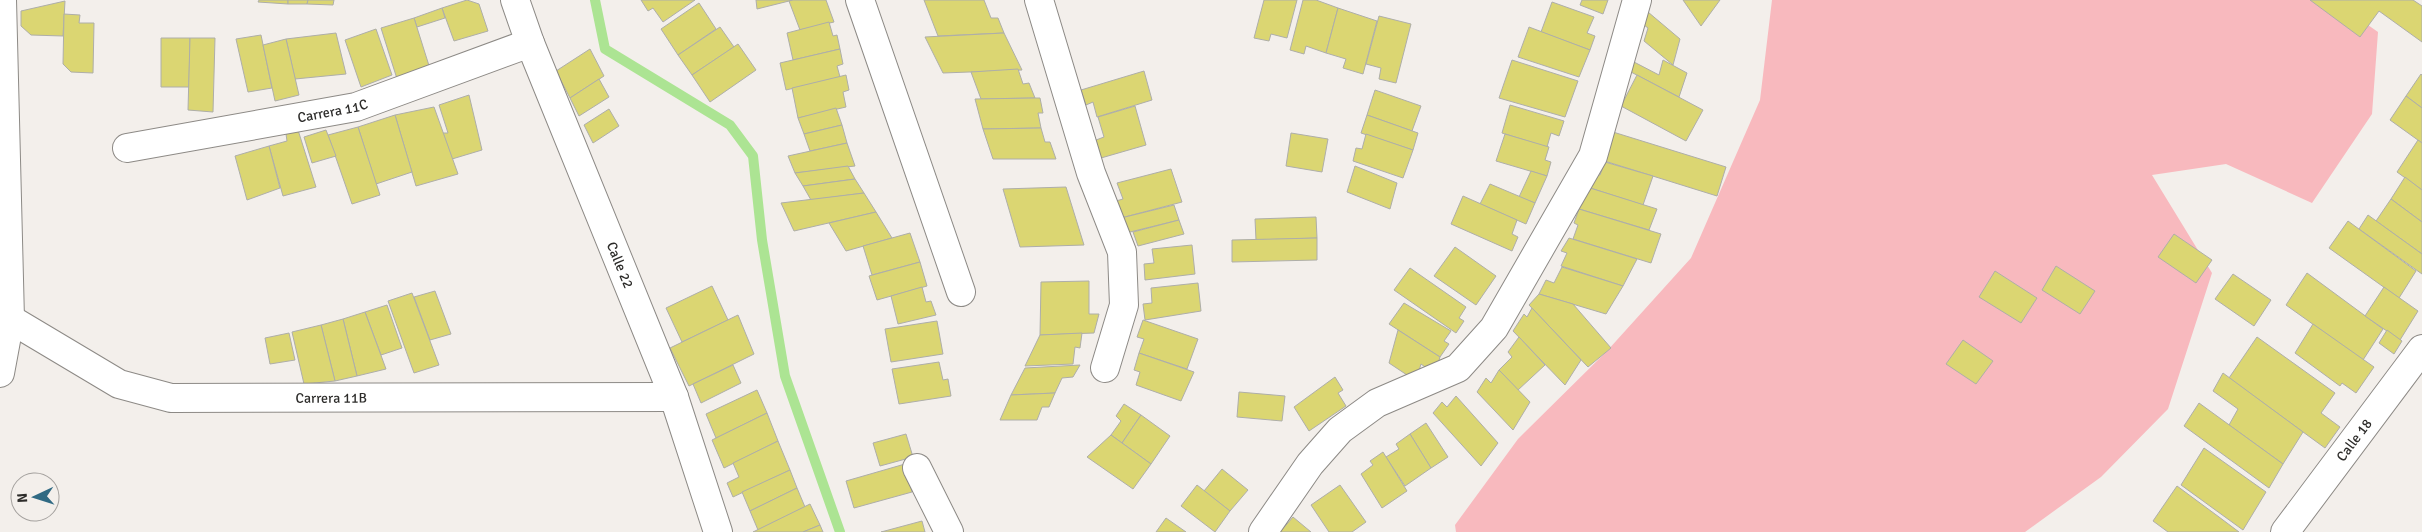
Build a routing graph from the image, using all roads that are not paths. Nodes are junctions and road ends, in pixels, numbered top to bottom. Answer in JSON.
{"nodes":[{"id":1,"x":2,"y":0,"type":"edge"},
{"id":2,"x":515,"y":0,"type":"edge"},
{"id":3,"x":860,"y":0,"type":"edge"},
{"id":4,"x":1039,"y":0,"type":"edge"},
{"id":5,"x":1637,"y":0,"type":"edge"},
{"id":6,"x":530,"y":43,"type":"junction"},
{"id":7,"x":127,"y":148,"type":"dead end"},
{"id":8,"x":962,"y":292,"type":"dead end"},
{"id":9,"x":10,"y":319,"type":"junction"},
{"id":10,"x":2422,"y":349,"type":"edge"},
{"id":11,"x":1105,"y":368,"type":"dead end"},
{"id":12,"x":0,"y":373,"type":"edge"},
{"id":13,"x":674,"y":397,"type":"junction"},
{"id":14,"x":916,"y":468,"type":"dead end"},
{"id":15,"x":718,"y":532,"type":"edge"},
{"id":16,"x":949,"y":532,"type":"edge"},
{"id":17,"x":1263,"y":532,"type":"edge"},
{"id":18,"x":2285,"y":532,"type":"edge"}],
"edges":[{"from":1,"to":9,"type":"street"},
{"from":2,"to":6,"type":"street","name":"Calle 22"},
{"from":3,"to":8,"type":"street"},
{"from":4,"to":11,"type":"street"},
{"from":5,"to":17,"type":"street"},
{"from":6,"to":7,"type":"street","name":"Carrera 11C"},
{"from":6,"to":13,"type":"street","name":"Calle 22"},
{"from":9,"to":12,"type":"street"},
{"from":9,"to":13,"type":"street","name":"Carrera 11B"},
{"from":10,"to":18,"type":"street","name":"Calle 18"},
{"from":13,"to":15,"type":"street","name":"Calle 22"},
{"from":14,"to":16,"type":"street"}]}
